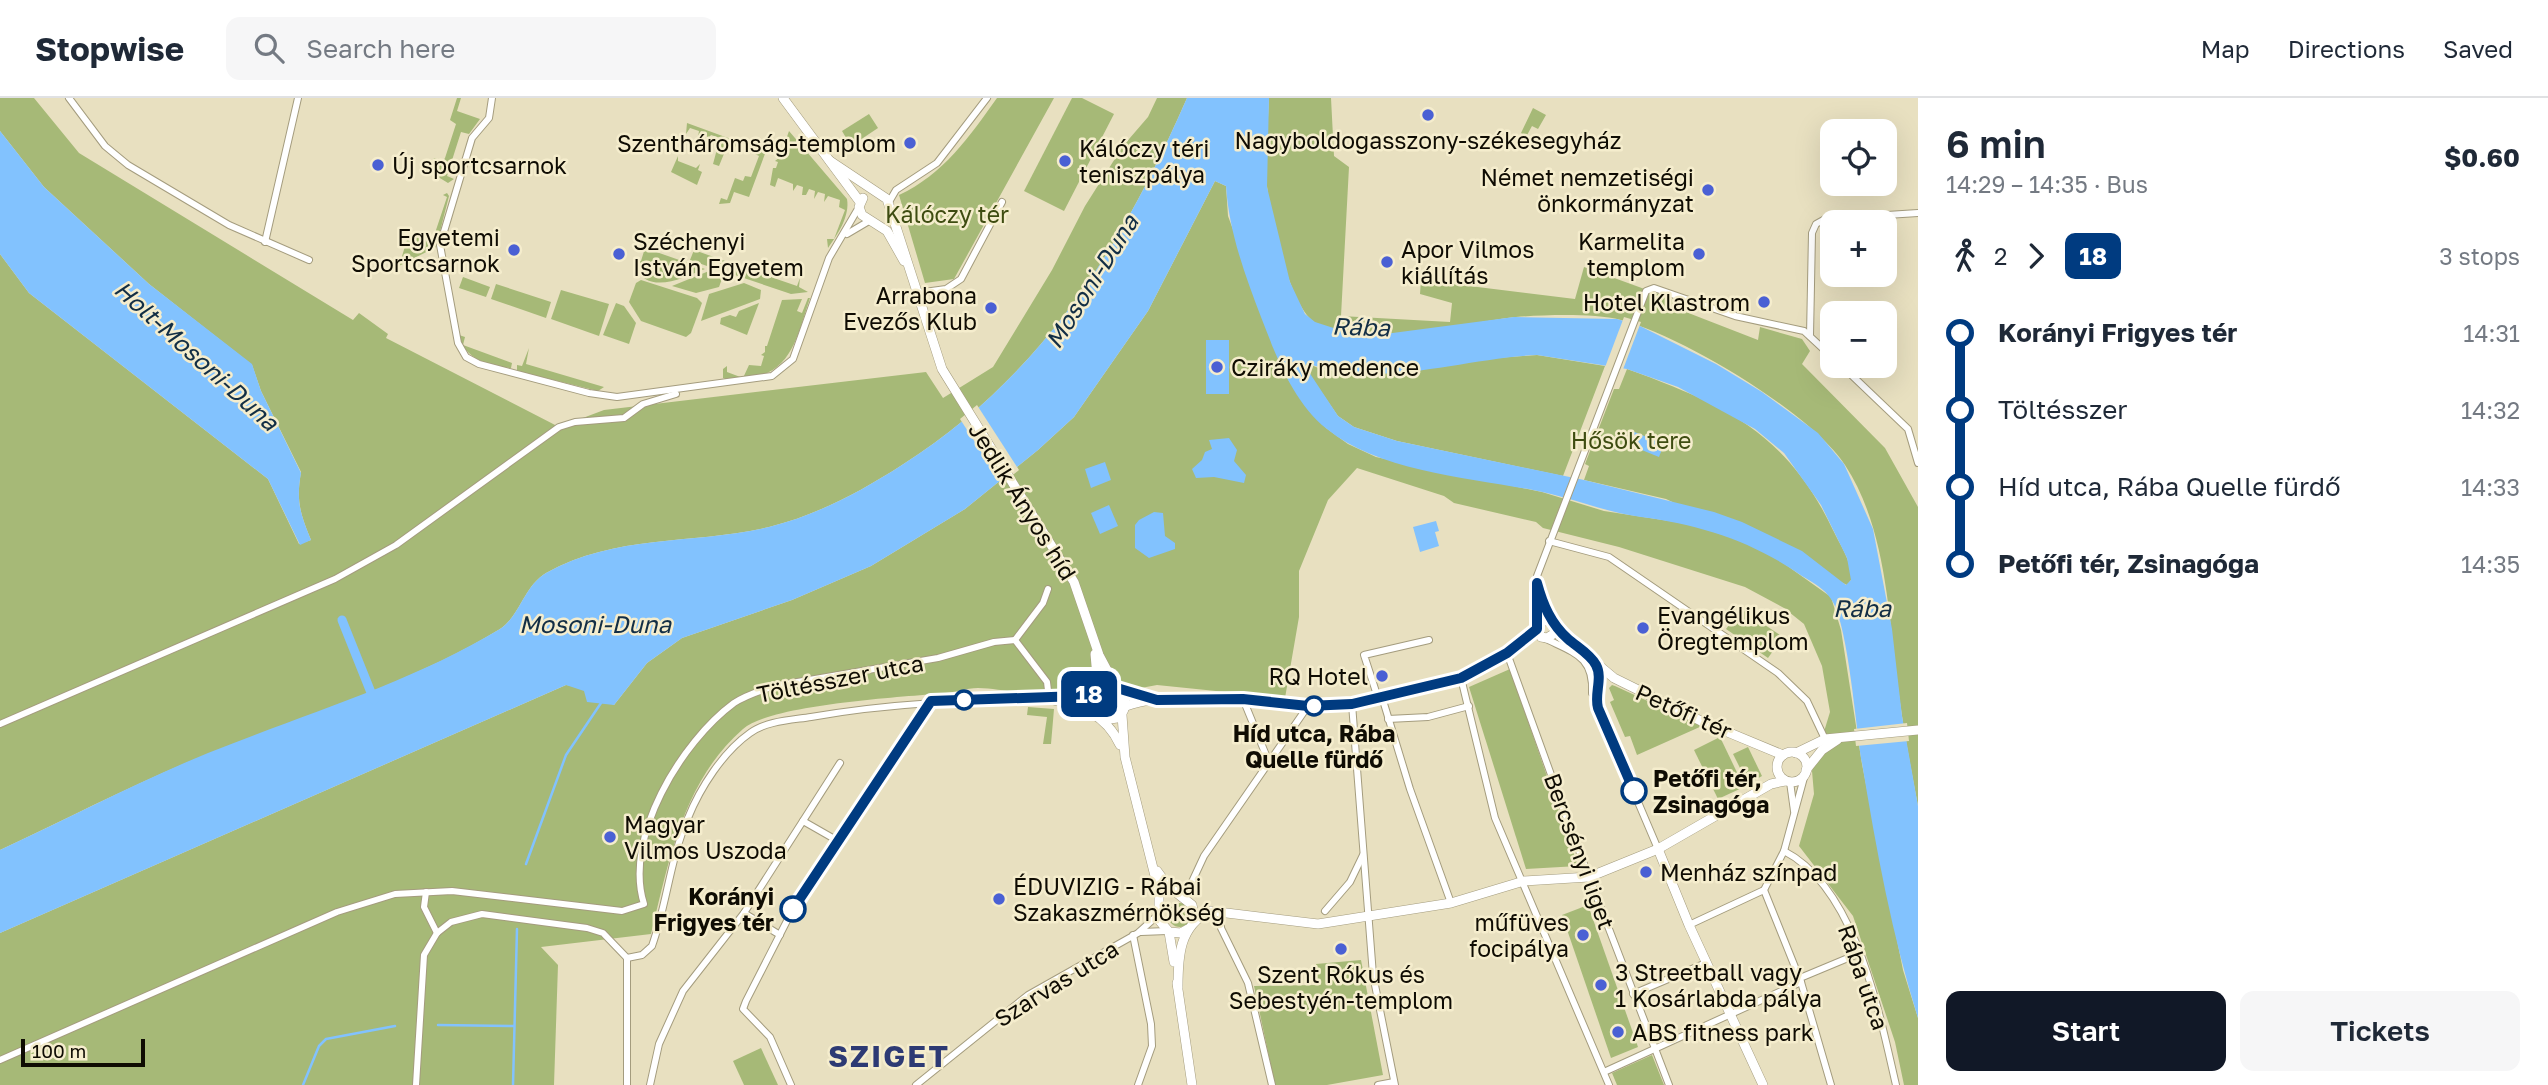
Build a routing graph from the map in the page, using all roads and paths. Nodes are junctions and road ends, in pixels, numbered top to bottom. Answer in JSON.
{"nodes":[{"id":1,"x":69,"y":98,"type":"edge"},
{"id":2,"x":298,"y":98,"type":"edge"},
{"id":3,"x":492,"y":98,"type":"edge"},
{"id":4,"x":783,"y":98,"type":"edge"},
{"id":5,"x":986,"y":98,"type":"edge"},
{"id":6,"x":830,"y":161,"type":"junction"},
{"id":7,"x":873,"y":192,"type":"junction"},
{"id":8,"x":1002,"y":202,"type":"dead end"},
{"id":9,"x":860,"y":204,"type":"junction"},
{"id":10,"x":889,"y":205,"type":"junction"},
{"id":11,"x":1918,"y":213,"type":"edge"},
{"id":12,"x":872,"y":222,"type":"junction"},
{"id":13,"x":265,"y":242,"type":"junction"},
{"id":14,"x":838,"y":243,"type":"junction"},
{"id":15,"x":309,"y":260,"type":"dead end"},
{"id":16,"x":910,"y":271,"type":"junction"},
{"id":17,"x":917,"y":293,"type":"junction"},
{"id":18,"x":1810,"y":336,"type":"junction"},
{"id":19,"x":1820,"y":346,"type":"edge"},
{"id":20,"x":1855,"y":378,"type":"edge"},
{"id":21,"x":684,"y":390,"type":"junction"},
{"id":22,"x":1918,"y":428,"type":"edge"},
{"id":23,"x":1908,"y":429,"type":"junction"},
{"id":24,"x":1918,"y":463,"type":"edge"},
{"id":25,"x":1550,"y":539,"type":"junction"},
{"id":26,"x":1537,"y":583,"type":"junction"},
{"id":27,"x":1048,"y":589,"type":"dead end"},
{"id":28,"x":1554,"y":624,"type":"junction"},
{"id":29,"x":1537,"y":628,"type":"junction"},
{"id":30,"x":1544,"y":638,"type":"junction"},
{"id":31,"x":1093,"y":639,"type":"junction"},
{"id":32,"x":1014,"y":640,"type":"junction"},
{"id":33,"x":1429,"y":640,"type":"dead end"},
{"id":34,"x":1507,"y":653,"type":"junction"},
{"id":35,"x":1590,"y":658,"type":"junction"},
{"id":36,"x":1461,"y":678,"type":"junction"},
{"id":37,"x":1118,"y":688,"type":"junction"},
{"id":38,"x":1096,"y":690,"type":"junction"},
{"id":39,"x":1380,"y":698,"type":"junction"},
{"id":40,"x":1049,"y":699,"type":"junction"},
{"id":41,"x":1243,"y":699,"type":"junction"},
{"id":42,"x":1157,"y":700,"type":"junction"},
{"id":43,"x":931,"y":701,"type":"junction"},
{"id":44,"x":1352,"y":704,"type":"junction"},
{"id":45,"x":1308,"y":706,"type":"junction"},
{"id":46,"x":1469,"y":706,"type":"junction"},
{"id":47,"x":1598,"y":708,"type":"junction"},
{"id":48,"x":1124,"y":710,"type":"junction"},
{"id":49,"x":1093,"y":712,"type":"junction"},
{"id":50,"x":1101,"y":719,"type":"junction"},
{"id":51,"x":1388,"y":719,"type":"junction"},
{"id":52,"x":0,"y":724,"type":"edge"},
{"id":53,"x":1918,"y":730,"type":"edge"},
{"id":54,"x":1849,"y":737,"type":"junction"},
{"id":55,"x":1825,"y":739,"type":"junction"},
{"id":56,"x":1796,"y":753,"type":"junction"},
{"id":57,"x":1783,"y":755,"type":"junction"},
{"id":58,"x":1125,"y":757,"type":"junction"},
{"id":59,"x":1268,"y":760,"type":"junction"},
{"id":60,"x":840,"y":763,"type":"dead end"},
{"id":61,"x":1805,"y":772,"type":"junction"},
{"id":62,"x":1787,"y":781,"type":"junction"},
{"id":63,"x":1793,"y":820,"type":"junction"},
{"id":64,"x":803,"y":821,"type":"junction"},
{"id":65,"x":838,"y":841,"type":"junction"},
{"id":66,"x":1658,"y":849,"type":"junction"},
{"id":67,"x":1784,"y":851,"type":"junction"},
{"id":68,"x":1364,"y":853,"type":"junction"},
{"id":69,"x":1150,"y":858,"type":"junction"},
{"id":70,"x":1589,"y":877,"type":"junction"},
{"id":71,"x":1524,"y":881,"type":"junction"},
{"id":72,"x":1764,"y":890,"type":"junction"},
{"id":73,"x":426,"y":892,"type":"junction"},
{"id":74,"x":1181,"y":898,"type":"junction"},
{"id":75,"x":1451,"y":903,"type":"junction"},
{"id":76,"x":1325,"y":911,"type":"dead end"},
{"id":77,"x":1159,"y":912,"type":"junction"},
{"id":78,"x":1221,"y":912,"type":"junction"},
{"id":79,"x":744,"y":913,"type":"junction"},
{"id":80,"x":1369,"y":916,"type":"junction"},
{"id":81,"x":1192,"y":924,"type":"junction"},
{"id":82,"x":1689,"y":925,"type":"junction"},
{"id":83,"x":1168,"y":932,"type":"junction"},
{"id":84,"x":437,"y":933,"type":"junction"},
{"id":85,"x":780,"y":935,"type":"junction"},
{"id":86,"x":1133,"y":935,"type":"junction"},
{"id":87,"x":1860,"y":953,"type":"junction"},
{"id":88,"x":627,"y":958,"type":"junction"},
{"id":89,"x":1706,"y":963,"type":"junction"},
{"id":90,"x":1801,"y":980,"type":"junction"},
{"id":91,"x":1178,"y":987,"type":"junction"},
{"id":92,"x":1633,"y":994,"type":"junction"},
{"id":93,"x":1731,"y":1017,"type":"junction"},
{"id":94,"x":1654,"y":1049,"type":"junction"},
{"id":95,"x":0,"y":1060,"type":"edge"},
{"id":96,"x":1604,"y":1072,"type":"junction"},
{"id":97,"x":1395,"y":1084,"type":"edge"},
{"id":98,"x":416,"y":1085,"type":"edge"},
{"id":99,"x":627,"y":1085,"type":"edge"},
{"id":100,"x":650,"y":1085,"type":"edge"},
{"id":101,"x":791,"y":1085,"type":"edge"},
{"id":102,"x":916,"y":1085,"type":"edge"},
{"id":103,"x":1138,"y":1085,"type":"edge"},
{"id":104,"x":1192,"y":1085,"type":"edge"},
{"id":105,"x":1272,"y":1085,"type":"edge"},
{"id":106,"x":1378,"y":1085,"type":"edge"},
{"id":107,"x":1609,"y":1085,"type":"edge"},
{"id":108,"x":1669,"y":1085,"type":"edge"},
{"id":109,"x":1763,"y":1085,"type":"edge"},
{"id":110,"x":1831,"y":1085,"type":"edge"},
{"id":111,"x":1896,"y":1085,"type":"edge"}],
"edges":[{"from":1,"to":13,"type":"street"},
{"from":2,"to":13,"type":"street"},
{"from":3,"to":21,"type":"street"},
{"from":4,"to":6,"type":"street"},
{"from":5,"to":10,"type":"street"},
{"from":6,"to":7,"type":"street"},
{"from":6,"to":9,"type":"street"},
{"from":7,"to":9,"type":"street"},
{"from":7,"to":10,"type":"street"},
{"from":8,"to":17,"type":"street"},
{"from":9,"to":12,"type":"street"},
{"from":9,"to":14,"type":"street"},
{"from":10,"to":12,"type":"street"},
{"from":10,"to":16,"type":"street"},
{"from":11,"to":18,"type":"street"},
{"from":12,"to":14,"type":"street"},
{"from":12,"to":16,"type":"street"},
{"from":13,"to":15,"type":"street"},
{"from":14,"to":21,"type":"street"},
{"from":16,"to":17,"type":"street"},
{"from":17,"to":31,"type":"street","name":"Jedlik Ányos híd"},
{"from":18,"to":19,"type":"street"},
{"from":18,"to":25,"type":"street"},
{"from":20,"to":23,"type":"street"},
{"from":21,"to":52,"type":"street"},
{"from":22,"to":23,"type":"street"},
{"from":23,"to":24,"type":"street"},
{"from":25,"to":26,"type":"street"},
{"from":25,"to":55,"type":"street"},
{"from":26,"to":28,"type":"street"},
{"from":26,"to":29,"type":"street"},
{"from":27,"to":32,"type":"street"},
{"from":28,"to":29,"type":"street"},
{"from":28,"to":30,"type":"street"},
{"from":28,"to":35,"type":"street","name":"Petőfi tér"},
{"from":29,"to":30,"type":"street"},
{"from":29,"to":34,"type":"street"},
{"from":30,"to":47,"type":"street"},
{"from":31,"to":37,"type":"street","name":"Jedlik Ányos híd"},
{"from":31,"to":38,"type":"street","name":"Jedlik Ányos híd"},
{"from":32,"to":40,"type":"street"},
{"from":32,"to":73,"type":"street","name":"Töltésszer utca"},
{"from":33,"to":39,"type":"street"},
{"from":34,"to":36,"type":"street"},
{"from":34,"to":70,"type":"street","name":"Bercsényi liget"},
{"from":35,"to":47,"type":"street"},
{"from":35,"to":57,"type":"street","name":"Petőfi tér"},
{"from":36,"to":39,"type":"street"},
{"from":36,"to":46,"type":"street"},
{"from":37,"to":38,"type":"street"},
{"from":37,"to":42,"type":"street"},
{"from":37,"to":48,"type":"street"},
{"from":38,"to":40,"type":"street"},
{"from":38,"to":49,"type":"street"},
{"from":39,"to":44,"type":"street"},
{"from":39,"to":51,"type":"street"},
{"from":40,"to":43,"type":"street","name":"Töltésszer utca"},
{"from":40,"to":49,"type":"street"},
{"from":41,"to":42,"type":"street"},
{"from":41,"to":45,"type":"street"},
{"from":41,"to":59,"type":"street"},
{"from":42,"to":48,"type":"street"},
{"from":43,"to":65,"type":"street"},
{"from":43,"to":88,"type":"street","name":"Töltésszer utca"},
{"from":44,"to":45,"type":"street"},
{"from":44,"to":68,"type":"street"},
{"from":45,"to":59,"type":"street"},
{"from":46,"to":51,"type":"street"},
{"from":46,"to":71,"type":"street"},
{"from":47,"to":66,"type":"street"},
{"from":48,"to":50,"type":"street"},
{"from":48,"to":58,"type":"street"},
{"from":49,"to":50,"type":"street"},
{"from":50,"to":58,"type":"street"},
{"from":51,"to":75,"type":"street"},
{"from":53,"to":54,"type":"street"},
{"from":54,"to":55,"type":"street"},
{"from":54,"to":61,"type":"street"},
{"from":55,"to":56,"type":"street"},
{"from":56,"to":57,"type":"street"},
{"from":56,"to":61,"type":"street"},
{"from":57,"to":62,"type":"street"},
{"from":58,"to":69,"type":"street"},
{"from":59,"to":74,"type":"street"},
{"from":60,"to":64,"type":"street"},
{"from":61,"to":62,"type":"street"},
{"from":61,"to":63,"type":"street"},
{"from":62,"to":63,"type":"street"},
{"from":62,"to":66,"type":"street"},
{"from":63,"to":67,"type":"street"},
{"from":64,"to":65,"type":"street"},
{"from":64,"to":79,"type":"street"},
{"from":65,"to":85,"type":"street"},
{"from":66,"to":70,"type":"street"},
{"from":66,"to":82,"type":"street"},
{"from":67,"to":72,"type":"street"},
{"from":67,"to":87,"type":"street","name":"Rába utca"},
{"from":68,"to":76,"type":"street"},
{"from":68,"to":80,"type":"street"},
{"from":69,"to":74,"type":"street"},
{"from":69,"to":77,"type":"street"},
{"from":70,"to":71,"type":"street"},
{"from":70,"to":92,"type":"street","name":"Bercsényi liget"},
{"from":71,"to":75,"type":"street"},
{"from":71,"to":96,"type":"street"},
{"from":72,"to":82,"type":"street"},
{"from":72,"to":90,"type":"street"},
{"from":73,"to":84,"type":"street"},
{"from":73,"to":95,"type":"street"},
{"from":74,"to":77,"type":"street"},
{"from":74,"to":81,"type":"street"},
{"from":75,"to":80,"type":"street"},
{"from":77,"to":83,"type":"street"},
{"from":77,"to":86,"type":"street","name":"Szarvas utca"},
{"from":78,"to":80,"type":"street"},
{"from":78,"to":81,"type":"street"},
{"from":78,"to":105,"type":"street"},
{"from":79,"to":85,"type":"street"},
{"from":79,"to":100,"type":"street"},
{"from":80,"to":97,"type":"street"},
{"from":81,"to":83,"type":"street"},
{"from":81,"to":91,"type":"street"},
{"from":82,"to":89,"type":"street"},
{"from":83,"to":86,"type":"street","name":"Szarvas utca"},
{"from":83,"to":91,"type":"street"},
{"from":84,"to":88,"type":"street"},
{"from":84,"to":98,"type":"street"},
{"from":85,"to":101,"type":"street"},
{"from":86,"to":102,"type":"street","name":"Szarvas utca"},
{"from":86,"to":103,"type":"street"},
{"from":87,"to":90,"type":"street"},
{"from":87,"to":111,"type":"street","name":"Rába utca"},
{"from":88,"to":99,"type":"street"},
{"from":89,"to":92,"type":"street"},
{"from":89,"to":93,"type":"street"},
{"from":90,"to":93,"type":"street"},
{"from":90,"to":110,"type":"street"},
{"from":91,"to":104,"type":"street"},
{"from":92,"to":94,"type":"street","name":"Bercsényi liget"},
{"from":93,"to":94,"type":"street"},
{"from":93,"to":109,"type":"street"},
{"from":94,"to":96,"type":"street"},
{"from":94,"to":108,"type":"street","name":"Bercsényi liget"},
{"from":96,"to":107,"type":"street"},
{"from":97,"to":106,"type":"street"}]}
